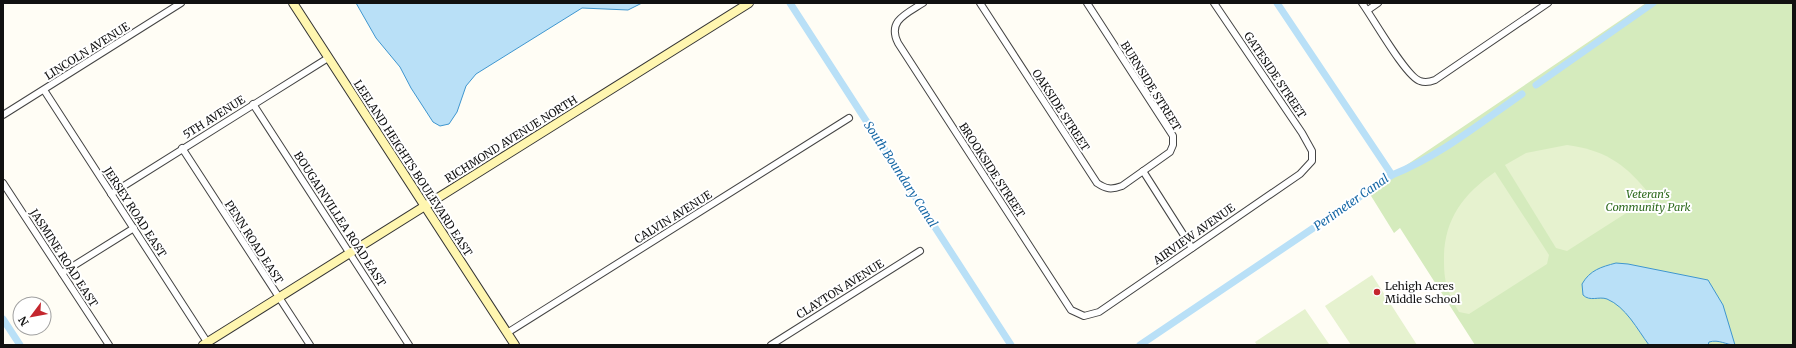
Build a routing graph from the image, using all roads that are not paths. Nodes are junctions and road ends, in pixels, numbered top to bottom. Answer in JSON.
{"nodes":[{"id":1,"x":181,"y":3,"type":"edge"},
{"id":2,"x":293,"y":3,"type":"edge"},
{"id":3,"x":749,"y":3,"type":"edge"},
{"id":4,"x":922,"y":3,"type":"edge"},
{"id":5,"x":980,"y":3,"type":"edge"},
{"id":6,"x":1087,"y":3,"type":"edge"},
{"id":7,"x":1214,"y":3,"type":"edge"},
{"id":8,"x":1362,"y":3,"type":"edge"},
{"id":9,"x":1378,"y":3,"type":"edge"},
{"id":10,"x":1545,"y":4,"type":"edge"},
{"id":11,"x":1368,"y":10,"type":"junction"},
{"id":12,"x":328,"y":58,"type":"junction"},
{"id":13,"x":44,"y":90,"type":"junction"},
{"id":14,"x":253,"y":104,"type":"junction"},
{"id":15,"x":3,"y":115,"type":"edge"},
{"id":16,"x":849,"y":118,"type":"dead end"},
{"id":17,"x":182,"y":148,"type":"junction"},
{"id":18,"x":1312,"y":161,"type":"joint"},
{"id":19,"x":1143,"y":171,"type":"junction"},
{"id":20,"x":3,"y":183,"type":"edge"},
{"id":21,"x":111,"y":194,"type":"junction"},
{"id":22,"x":426,"y":207,"type":"junction"},
{"id":23,"x":134,"y":228,"type":"junction"},
{"id":24,"x":1192,"y":248,"type":"junction"},
{"id":25,"x":920,"y":250,"type":"dead end"},
{"id":26,"x":350,"y":253,"type":"junction"},
{"id":27,"x":62,"y":273,"type":"junction"},
{"id":28,"x":279,"y":298,"type":"junction"},
{"id":29,"x":1084,"y":316,"type":"joint"},
{"id":30,"x":507,"y":333,"type":"junction"},
{"id":31,"x":207,"y":344,"type":"edge"},
{"id":32,"x":108,"y":345,"type":"edge"},
{"id":33,"x":310,"y":345,"type":"edge"},
{"id":34,"x":409,"y":345,"type":"edge"},
{"id":35,"x":515,"y":345,"type":"edge"},
{"id":36,"x":771,"y":345,"type":"edge"}],
"edges":[{"from":1,"to":13,"type":"street","name":"LINCOLN AVENUE"},
{"from":2,"to":12,"type":"street","name":"LEELAND HEIGHTS BOULEVARD EAST"},
{"from":3,"to":22,"type":"street","name":"RICHMOND AVENUE NORTH"},
{"from":4,"to":29,"type":"street","name":"BROOKSIDE STREET"},
{"from":5,"to":19,"type":"street","name":"OAKSIDE STREET"},
{"from":6,"to":19,"type":"street","name":"BURNSIDE STREET"},
{"from":7,"to":18,"type":"street","name":"GATESIDE STREET"},
{"from":8,"to":11,"type":"street"},
{"from":9,"to":11,"type":"street"},
{"from":10,"to":11,"type":"street"},
{"from":12,"to":14,"type":"street","name":"5TH AVENUE"},
{"from":12,"to":22,"type":"street","name":"LEELAND HEIGHTS BOULEVARD EAST"},
{"from":13,"to":15,"type":"street","name":"LINCOLN AVENUE"},
{"from":13,"to":21,"type":"street","name":"JERSEY ROAD EAST"},
{"from":14,"to":17,"type":"street","name":"5TH AVENUE"},
{"from":14,"to":26,"type":"street","name":"BOUGAINVILLEA ROAD EAST"},
{"from":16,"to":30,"type":"street","name":"CALVIN AVENUE"},
{"from":17,"to":21,"type":"street","name":"5TH AVENUE"},
{"from":17,"to":28,"type":"street","name":"PENN ROAD EAST"},
{"from":18,"to":24,"type":"street","name":"AIRVIEW AVENUE"},
{"from":19,"to":24,"type":"street"},
{"from":20,"to":27,"type":"street","name":"JASMINE ROAD EAST"},
{"from":21,"to":23,"type":"street","name":"JERSEY ROAD EAST"},
{"from":22,"to":26,"type":"street","name":"RICHMOND AVENUE NORTH"},
{"from":22,"to":30,"type":"street","name":"LEELAND HEIGHTS BOULEVARD EAST"},
{"from":23,"to":27,"type":"street"},
{"from":23,"to":31,"type":"street","name":"JERSEY ROAD EAST"},
{"from":24,"to":29,"type":"street","name":"AIRVIEW AVENUE"},
{"from":25,"to":36,"type":"street","name":"CLAYTON AVENUE"},
{"from":26,"to":28,"type":"street","name":"RICHMOND AVENUE NORTH"},
{"from":26,"to":34,"type":"street","name":"BOUGAINVILLEA ROAD EAST"},
{"from":27,"to":32,"type":"street","name":"JASMINE ROAD EAST"},
{"from":28,"to":31,"type":"street","name":"RICHMOND AVENUE NORTH"},
{"from":28,"to":33,"type":"street","name":"PENN ROAD EAST"},
{"from":30,"to":35,"type":"street","name":"LEELAND HEIGHTS BOULEVARD EAST"}]}
